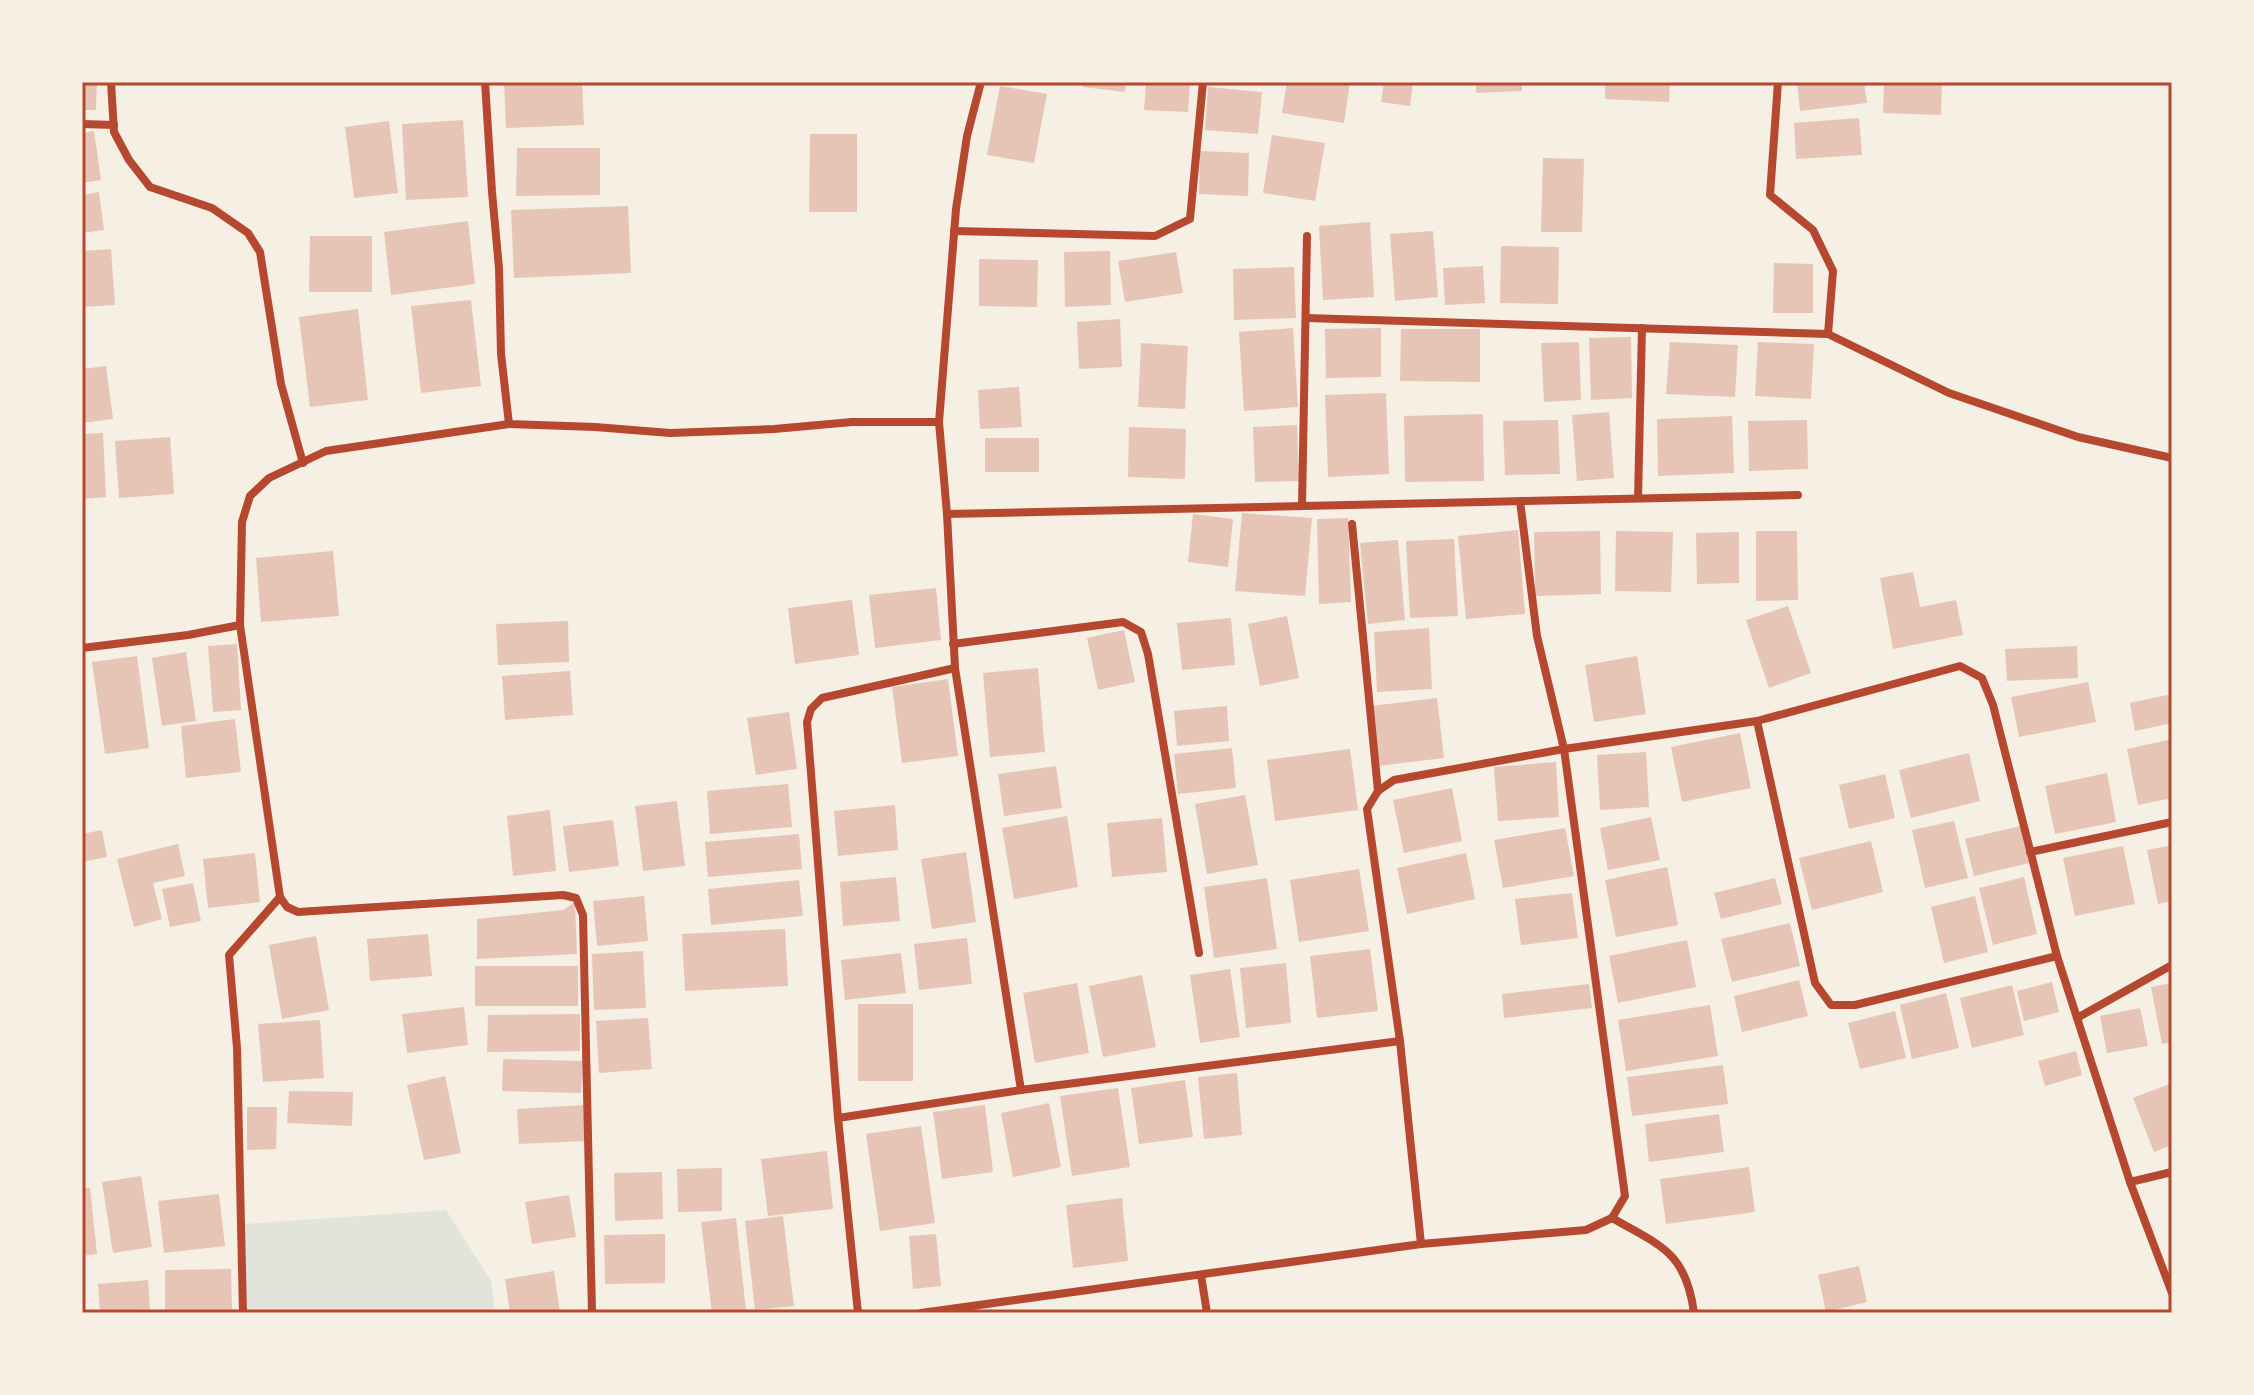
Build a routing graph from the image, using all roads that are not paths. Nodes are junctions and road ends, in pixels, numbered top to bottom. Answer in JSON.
{"nodes":[{"id":1,"x":111,"y":82,"type":"edge"},
{"id":2,"x":485,"y":82,"type":"edge"},
{"id":3,"x":981,"y":82,"type":"edge"},
{"id":4,"x":1203,"y":82,"type":"edge"},
{"id":5,"x":1778,"y":82,"type":"edge"},
{"id":6,"x":82,"y":124,"type":"edge"},
{"id":7,"x":114,"y":125,"type":"junction"},
{"id":8,"x":954,"y":231,"type":"junction"},
{"id":9,"x":1307,"y":236,"type":"dead end"},
{"id":10,"x":1306,"y":318,"type":"junction"},
{"id":11,"x":1642,"y":328,"type":"junction"},
{"id":12,"x":1828,"y":334,"type":"junction"},
{"id":13,"x":939,"y":422,"type":"junction"},
{"id":14,"x":509,"y":424,"type":"junction"},
{"id":15,"x":2172,"y":458,"type":"edge"},
{"id":16,"x":303,"y":463,"type":"junction"},
{"id":17,"x":1798,"y":495,"type":"dead end"},
{"id":18,"x":1638,"y":498,"type":"junction"},
{"id":19,"x":1520,"y":501,"type":"junction"},
{"id":20,"x":1302,"y":506,"type":"junction"},
{"id":21,"x":947,"y":514,"type":"junction"},
{"id":22,"x":1352,"y":524,"type":"dead end"},
{"id":23,"x":240,"y":625,"type":"junction"},
{"id":24,"x":953,"y":644,"type":"junction"},
{"id":25,"x":82,"y":648,"type":"edge"},
{"id":26,"x":955,"y":668,"type":"junction"},
{"id":27,"x":1757,"y":721,"type":"junction"},
{"id":28,"x":1564,"y":749,"type":"junction"},
{"id":29,"x":1378,"y":791,"type":"junction"},
{"id":30,"x":2172,"y":822,"type":"edge"},
{"id":31,"x":2030,"y":852,"type":"junction"},
{"id":32,"x":280,"y":897,"type":"junction"},
{"id":33,"x":1199,"y":953,"type":"dead end"},
{"id":34,"x":2057,"y":956,"type":"junction"},
{"id":35,"x":2172,"y":965,"type":"edge"},
{"id":36,"x":2077,"y":1018,"type":"junction"},
{"id":37,"x":1400,"y":1041,"type":"junction"},
{"id":38,"x":1021,"y":1090,"type":"junction"},
{"id":39,"x":838,"y":1118,"type":"junction"},
{"id":40,"x":2172,"y":1172,"type":"edge"},
{"id":41,"x":2130,"y":1182,"type":"junction"},
{"id":42,"x":1612,"y":1218,"type":"junction"},
{"id":43,"x":1421,"y":1244,"type":"junction"},
{"id":44,"x":1201,"y":1275,"type":"junction"},
{"id":45,"x":2172,"y":1293,"type":"edge"},
{"id":46,"x":243,"y":1313,"type":"edge"},
{"id":47,"x":592,"y":1313,"type":"edge"},
{"id":48,"x":858,"y":1313,"type":"edge"},
{"id":49,"x":921,"y":1313,"type":"edge"},
{"id":50,"x":1207,"y":1313,"type":"edge"},
{"id":51,"x":1694,"y":1313,"type":"edge"}],
"edges":[{"from":1,"to":7,"type":"street"},
{"from":2,"to":14,"type":"street"},
{"from":3,"to":8,"type":"street"},
{"from":4,"to":8,"type":"street"},
{"from":5,"to":12,"type":"street"},
{"from":6,"to":7,"type":"street"},
{"from":7,"to":16,"type":"street"},
{"from":8,"to":13,"type":"street"},
{"from":9,"to":10,"type":"street"},
{"from":10,"to":11,"type":"street"},
{"from":10,"to":20,"type":"street"},
{"from":11,"to":12,"type":"street"},
{"from":11,"to":18,"type":"street"},
{"from":12,"to":15,"type":"street"},
{"from":13,"to":14,"type":"street"},
{"from":13,"to":21,"type":"street"},
{"from":14,"to":16,"type":"street"},
{"from":16,"to":23,"type":"street"},
{"from":17,"to":18,"type":"street"},
{"from":18,"to":19,"type":"street"},
{"from":19,"to":20,"type":"street"},
{"from":19,"to":28,"type":"street"},
{"from":20,"to":21,"type":"street"},
{"from":21,"to":24,"type":"street"},
{"from":22,"to":29,"type":"street"},
{"from":23,"to":25,"type":"street"},
{"from":23,"to":32,"type":"street"},
{"from":24,"to":26,"type":"street"},
{"from":24,"to":33,"type":"street"},
{"from":26,"to":38,"type":"street"},
{"from":26,"to":39,"type":"street"},
{"from":27,"to":28,"type":"street"},
{"from":27,"to":31,"type":"street"},
{"from":27,"to":34,"type":"street"},
{"from":28,"to":29,"type":"street"},
{"from":28,"to":42,"type":"street"},
{"from":29,"to":37,"type":"street"},
{"from":30,"to":31,"type":"street"},
{"from":31,"to":34,"type":"street"},
{"from":32,"to":46,"type":"street"},
{"from":32,"to":47,"type":"street"},
{"from":34,"to":36,"type":"street"},
{"from":35,"to":36,"type":"street"},
{"from":36,"to":41,"type":"street"},
{"from":37,"to":38,"type":"street"},
{"from":37,"to":43,"type":"street"},
{"from":38,"to":39,"type":"street"},
{"from":39,"to":48,"type":"street"},
{"from":40,"to":41,"type":"street"},
{"from":41,"to":45,"type":"street"},
{"from":42,"to":43,"type":"street"},
{"from":42,"to":51,"type":"street"},
{"from":43,"to":44,"type":"street"},
{"from":44,"to":49,"type":"street"},
{"from":44,"to":50,"type":"street"}]}
